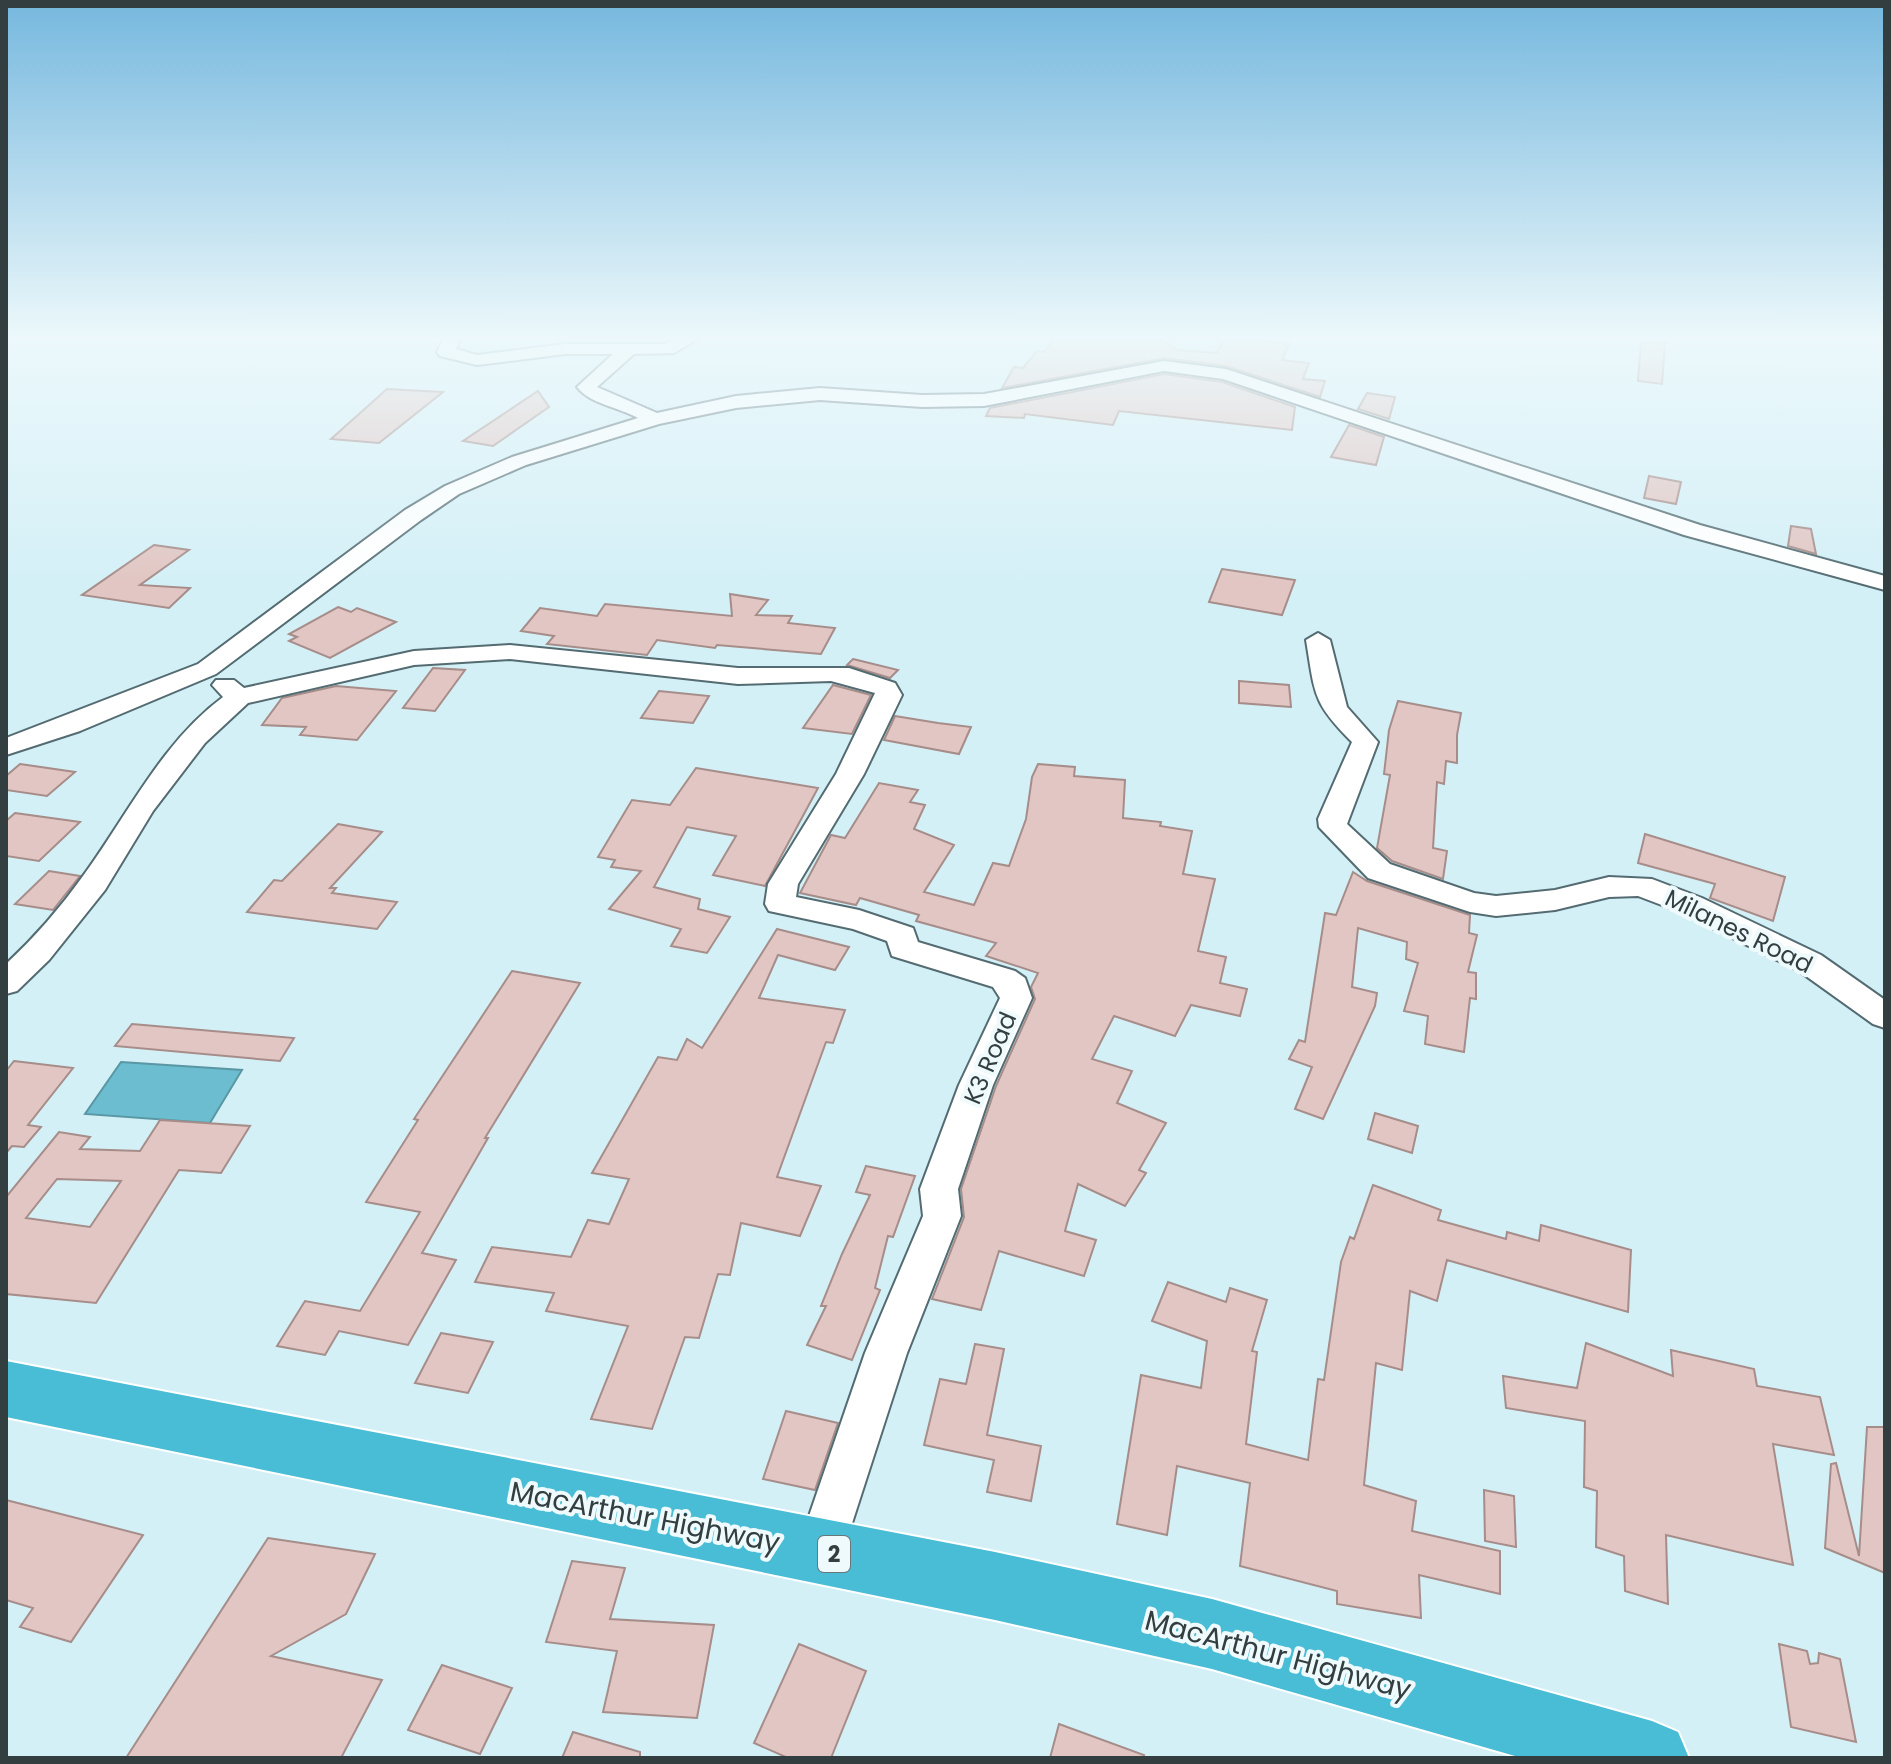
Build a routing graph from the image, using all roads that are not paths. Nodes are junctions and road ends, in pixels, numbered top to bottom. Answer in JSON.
{"nodes":[{"id":1,"x":652,"y":417,"type":"edge"},
{"id":2,"x":663,"y":417,"type":"edge"},
{"id":3,"x":1355,"y":417,"type":"edge"},
{"id":4,"x":655,"y":419,"type":"junction"},
{"id":5,"x":1885,"y":583,"type":"edge"},
{"id":6,"x":1318,"y":640,"type":"dead end"},
{"id":7,"x":207,"y":669,"type":"junction"},
{"id":8,"x":239,"y":697,"type":"junction"},
{"id":9,"x":6,"y":747,"type":"edge"},
{"id":10,"x":6,"y":983,"type":"edge"},
{"id":11,"x":1885,"y":1016,"type":"edge"},
{"id":12,"x":6,"y":1389,"type":"edge"},
{"id":13,"x":820,"y":1551,"type":"junction"},
{"id":14,"x":1652,"y":1758,"type":"edge"}],
"edges":[{"from":1,"to":4,"type":"street"},
{"from":2,"to":4,"type":"street"},
{"from":3,"to":5,"type":"street"},
{"from":4,"to":7,"type":"street"},
{"from":6,"to":11,"type":"street","name":"Milanes Road"},
{"from":7,"to":8,"type":"street"},
{"from":7,"to":9,"type":"street"},
{"from":8,"to":10,"type":"street"},
{"from":8,"to":13,"type":"street","name":"K3 Road"},
{"from":12,"to":13,"type":"highway","name":"MacArthur Highway","number":"2"},
{"from":13,"to":14,"type":"highway","name":"MacArthur Highway","number":"2"}]}
